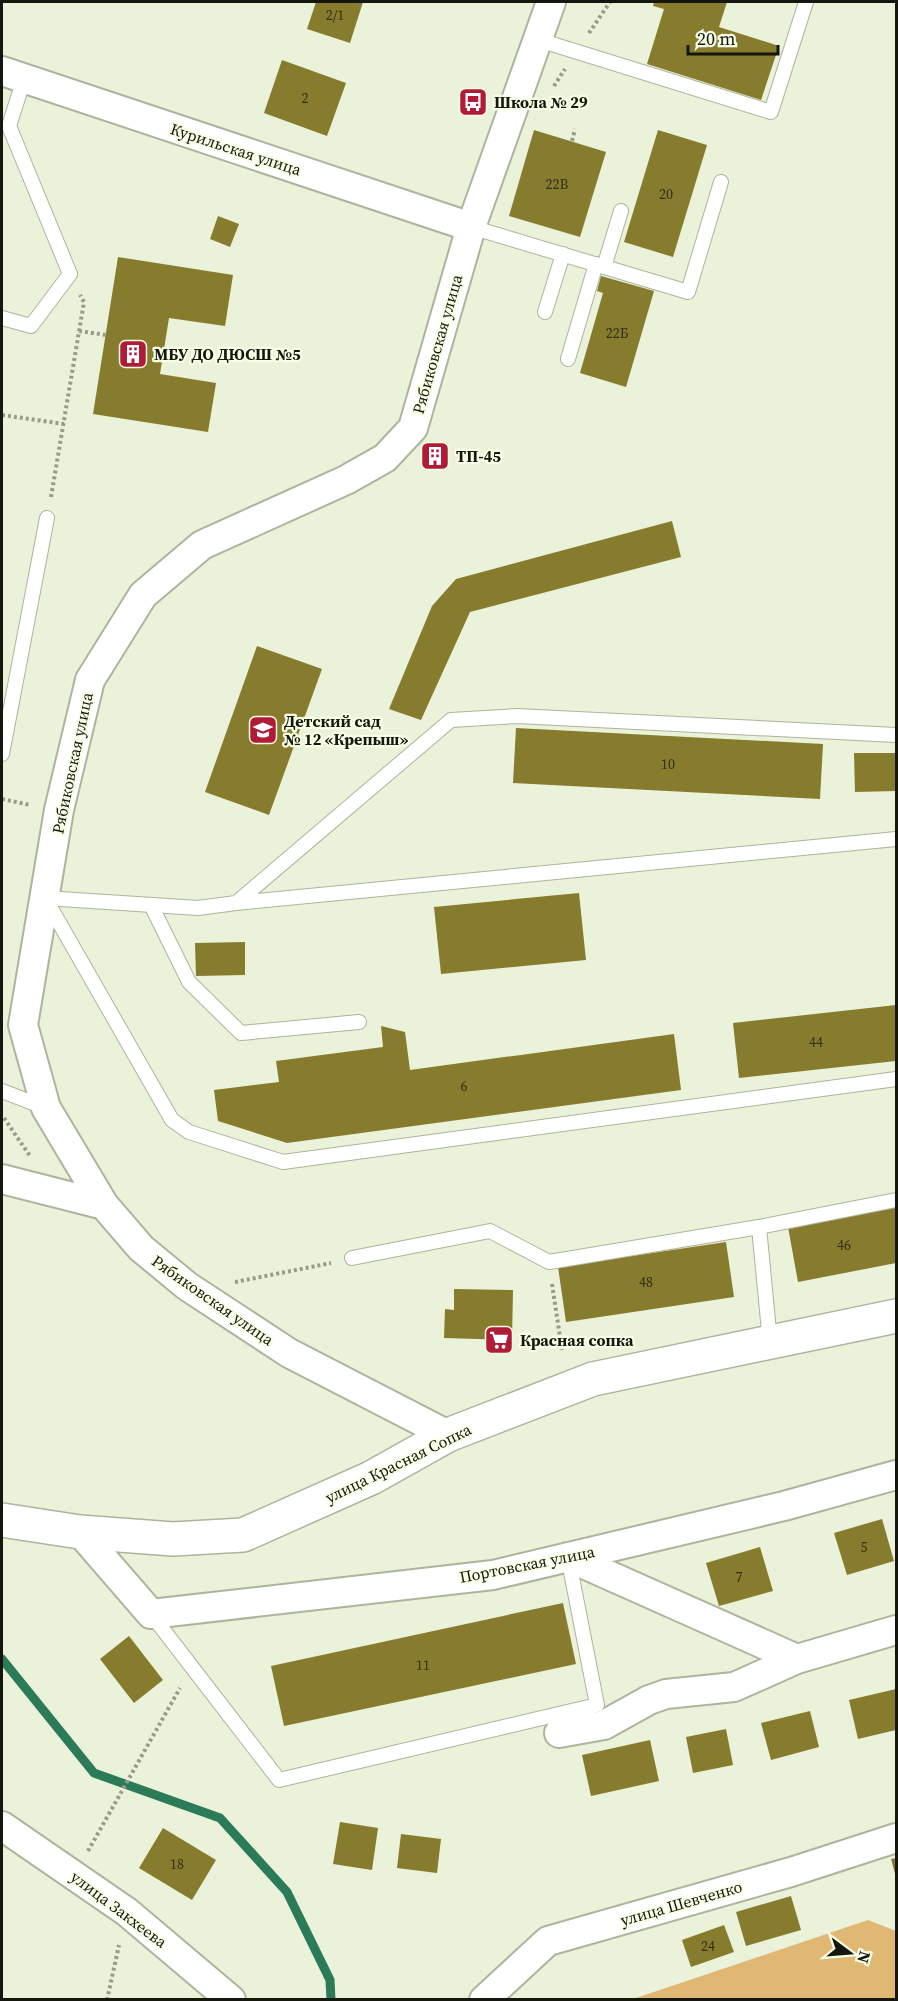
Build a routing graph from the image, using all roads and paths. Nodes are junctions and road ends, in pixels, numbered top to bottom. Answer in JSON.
{"nodes":[{"id":1,"x":550,"y":2,"type":"edge"},
{"id":2,"x":806,"y":2,"type":"edge"},
{"id":3,"x":539,"y":39,"type":"junction"},
{"id":4,"x":13,"y":75,"type":"edge"},
{"id":5,"x":575,"y":129,"type":"dead end"},
{"id":6,"x":572,"y":141,"type":"dead end"},
{"id":7,"x":721,"y":182,"type":"dead end"},
{"id":8,"x":621,"y":211,"type":"dead end"},
{"id":9,"x":471,"y":226,"type":"junction"},
{"id":10,"x":563,"y":254,"type":"junction"},
{"id":11,"x":600,"y":266,"type":"junction"},
{"id":12,"x":70,"y":274,"type":"junction"},
{"id":13,"x":545,"y":312,"type":"dead end"},
{"id":14,"x":2,"y":318,"type":"edge"},
{"id":15,"x":79,"y":331,"type":"junction"},
{"id":16,"x":106,"y":335,"type":"dead end"},
{"id":17,"x":568,"y":358,"type":"dead end"},
{"id":18,"x":2,"y":415,"type":"edge"},
{"id":19,"x":64,"y":424,"type":"junction"},
{"id":20,"x":47,"y":519,"type":"joint"},
{"id":21,"x":897,"y":735,"type":"edge"},
{"id":22,"x":2,"y":754,"type":"edge"},
{"id":23,"x":897,"y":839,"type":"edge"},
{"id":24,"x":45,"y":898,"type":"junction"},
{"id":25,"x":236,"y":903,"type":"junction"},
{"id":26,"x":150,"y":905,"type":"junction"},
{"id":27,"x":359,"y":1022,"type":"dead end"},
{"id":28,"x":897,"y":1079,"type":"edge"},
{"id":29,"x":2,"y":1090,"type":"edge"},
{"id":30,"x":46,"y":1108,"type":"junction"},
{"id":31,"x":2,"y":1179,"type":"edge"},
{"id":32,"x":897,"y":1200,"type":"edge"},
{"id":33,"x":104,"y":1205,"type":"junction"},
{"id":34,"x":759,"y":1227,"type":"junction"},
{"id":35,"x":352,"y":1258,"type":"joint"},
{"id":36,"x":549,"y":1262,"type":"junction"},
{"id":37,"x":232,"y":1282,"type":"dead end"},
{"id":38,"x":897,"y":1316,"type":"edge"},
{"id":39,"x":770,"y":1342,"type":"junction"},
{"id":40,"x":562,"y":1350,"type":"dead end"},
{"id":41,"x":448,"y":1435,"type":"junction"},
{"id":42,"x":897,"y":1475,"type":"edge"},
{"id":43,"x":2,"y":1520,"type":"edge"},
{"id":44,"x":80,"y":1532,"type":"junction"},
{"id":45,"x":568,"y":1557,"type":"junction"},
{"id":46,"x":151,"y":1614,"type":"junction"},
{"id":47,"x":897,"y":1630,"type":"edge"},
{"id":48,"x":797,"y":1659,"type":"junction"},
{"id":49,"x":191,"y":1666,"type":"junction"},
{"id":50,"x":559,"y":1733,"type":"dead end"},
{"id":51,"x":2,"y":1826,"type":"edge"},
{"id":52,"x":897,"y":1838,"type":"edge"},
{"id":53,"x":75,"y":1875,"type":"junction"},
{"id":54,"x":127,"y":1912,"type":"junction"},
{"id":55,"x":107,"y":2000,"type":"edge"},
{"id":56,"x":231,"y":2000,"type":"edge"},
{"id":57,"x":484,"y":2000,"type":"edge"}],
"edges":[{"from":1,"to":3,"type":"street","name":"Рябиковская улица"},
{"from":2,"to":3,"type":"lane"},
{"from":3,"to":9,"type":"street","name":"Рябиковская улица"},
{"from":4,"to":9,"type":"street","name":"Курильская улица"},
{"from":4,"to":12,"type":"lane"},
{"from":5,"to":6,"type":"path"},
{"from":7,"to":11,"type":"lane"},
{"from":8,"to":11,"type":"lane"},
{"from":9,"to":10,"type":"lane"},
{"from":9,"to":24,"type":"street","name":"Рябиковская улица"},
{"from":10,"to":11,"type":"lane"},
{"from":10,"to":13,"type":"lane"},
{"from":11,"to":17,"type":"lane"},
{"from":12,"to":14,"type":"lane"},
{"from":12,"to":15,"type":"path"},
{"from":15,"to":16,"type":"path"},
{"from":15,"to":19,"type":"path"},
{"from":18,"to":19,"type":"path"},
{"from":19,"to":20,"type":"path"},
{"from":20,"to":22,"type":"lane"},
{"from":21,"to":25,"type":"lane"},
{"from":23,"to":25,"type":"lane"},
{"from":24,"to":26,"type":"lane"},
{"from":24,"to":28,"type":"lane"},
{"from":24,"to":30,"type":"street","name":"Рябиковская улица"},
{"from":25,"to":26,"type":"lane"},
{"from":26,"to":27,"type":"lane"},
{"from":29,"to":30,"type":"lane"},
{"from":30,"to":33,"type":"street","name":"Рябиковская улица"},
{"from":31,"to":33,"type":"street"},
{"from":32,"to":34,"type":"lane"},
{"from":33,"to":41,"type":"street","name":"Рябиковская улица"},
{"from":34,"to":36,"type":"lane"},
{"from":34,"to":39,"type":"lane"},
{"from":35,"to":36,"type":"lane"},
{"from":35,"to":37,"type":"path"},
{"from":36,"to":40,"type":"path"},
{"from":38,"to":39,"type":"main road","name":"улица Красная Сопка"},
{"from":39,"to":41,"type":"main road","name":"улица Красная Сопка"},
{"from":41,"to":44,"type":"main road","name":"улица Красная Сопка"},
{"from":42,"to":45,"type":"street","name":"Портовская улица"},
{"from":43,"to":44,"type":"main road","name":"улица Красная Сопка"},
{"from":44,"to":46,"type":"street"},
{"from":45,"to":46,"type":"street","name":"Портовская улица"},
{"from":45,"to":48,"type":"street"},
{"from":45,"to":49,"type":"lane"},
{"from":46,"to":49,"type":"lane"},
{"from":47,"to":48,"type":"street"},
{"from":48,"to":50,"type":"street"},
{"from":49,"to":53,"type":"path"},
{"from":51,"to":53,"type":"street","name":"улица Закхеева"},
{"from":52,"to":57,"type":"street","name":"улица Шевченко"},
{"from":53,"to":54,"type":"street","name":"улица Закхеева"},
{"from":54,"to":55,"type":"path"},
{"from":54,"to":56,"type":"street","name":"улица Закхеева"}]}
